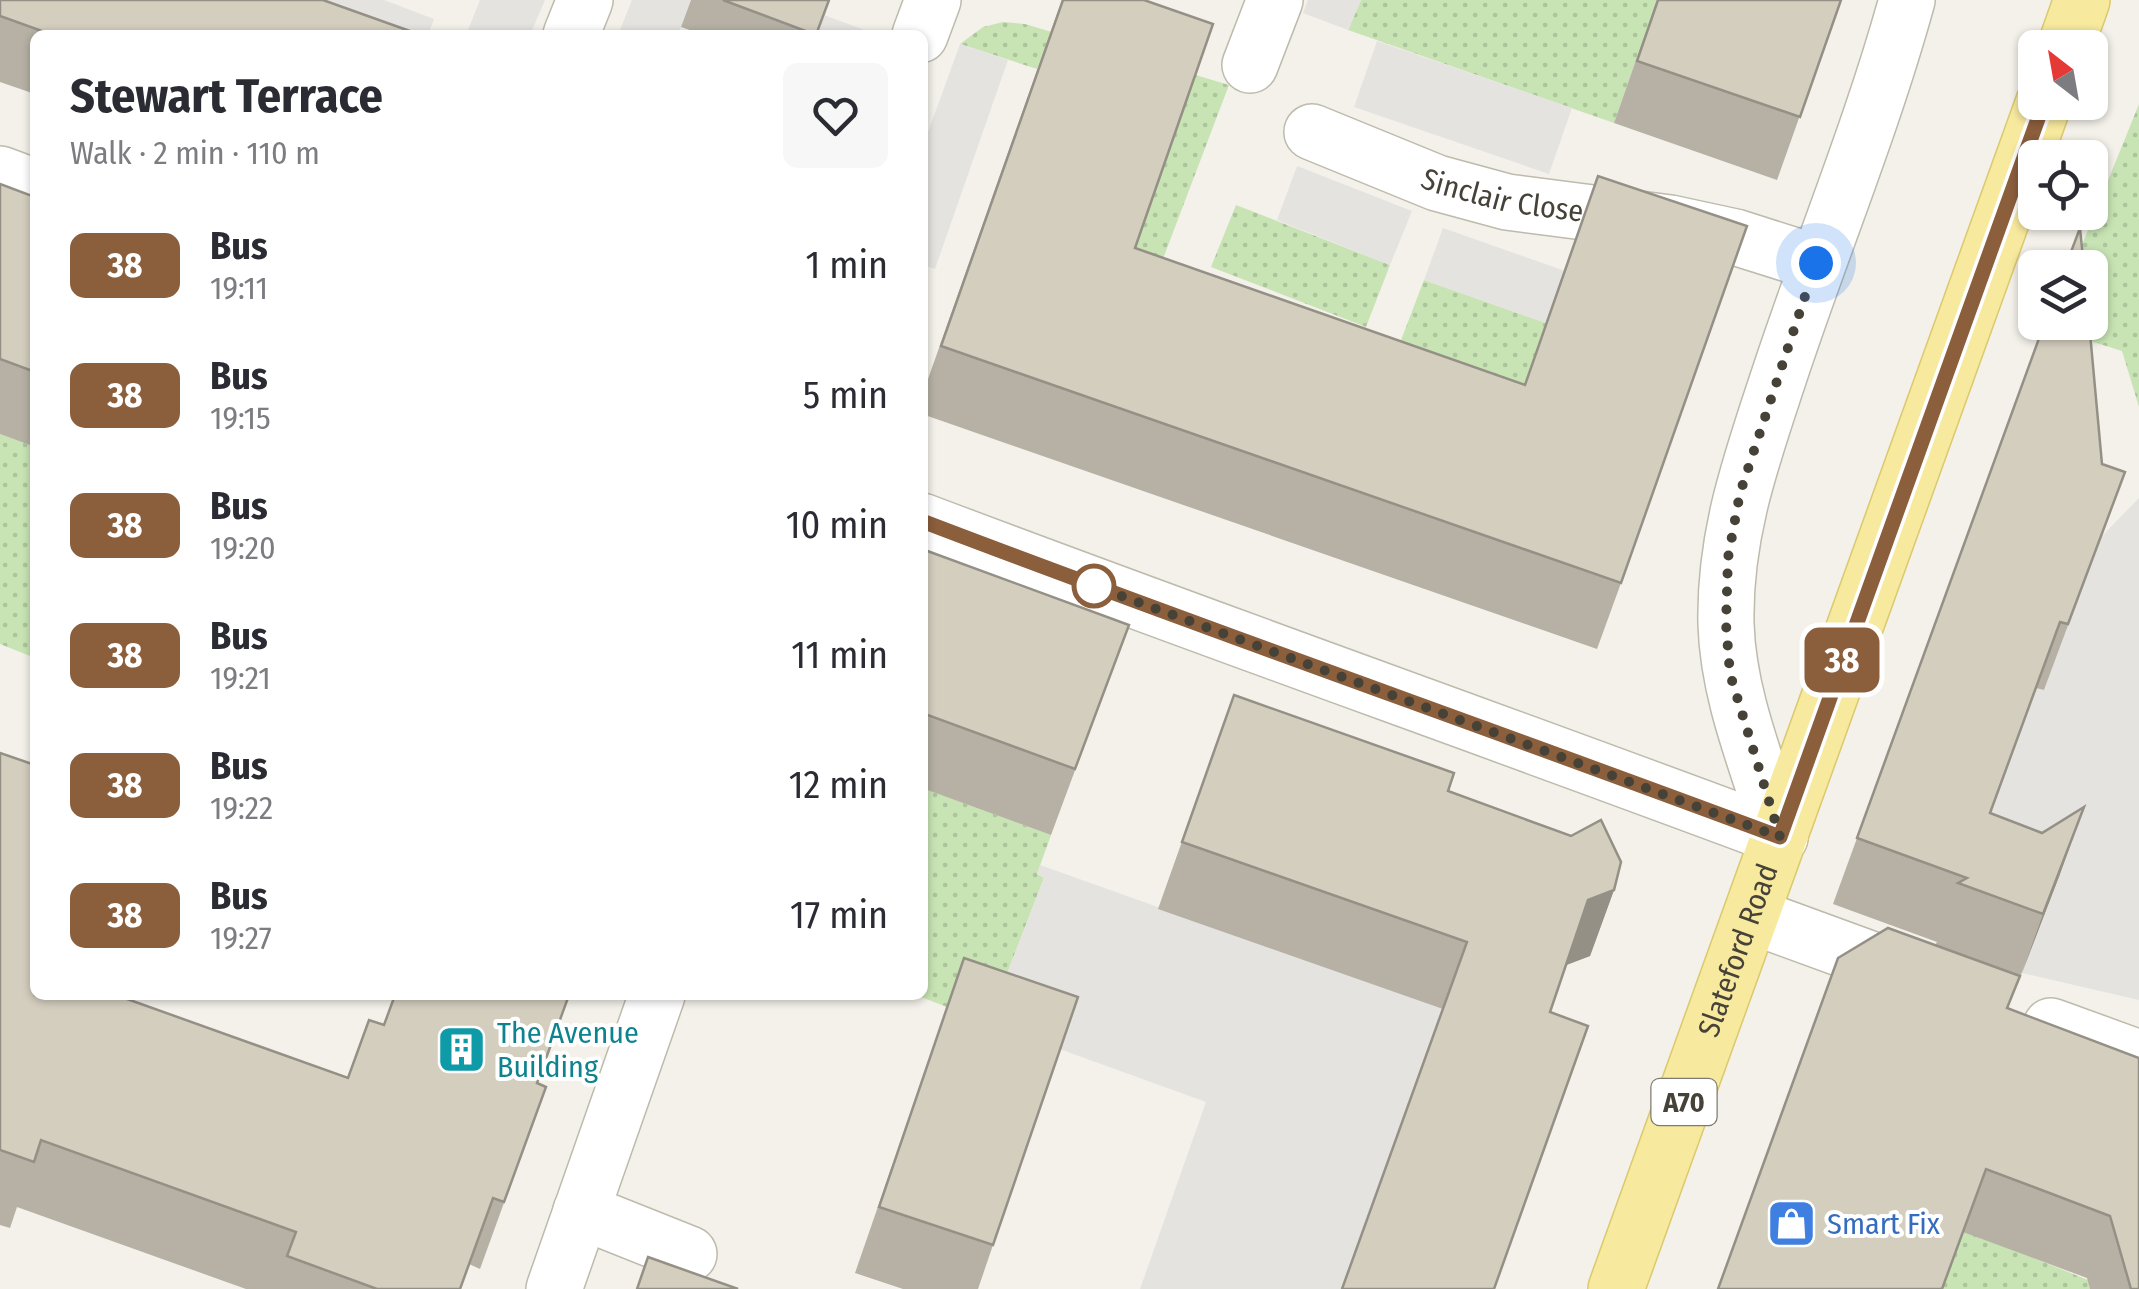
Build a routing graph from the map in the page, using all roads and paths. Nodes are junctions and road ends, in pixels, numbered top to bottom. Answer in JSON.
{"nodes":[{"id":1,"x":585,"y":0,"type":"edge"},
{"id":2,"x":933,"y":0,"type":"edge"},
{"id":3,"x":1276,"y":0,"type":"edge"},
{"id":4,"x":1908,"y":0,"type":"edge"},
{"id":5,"x":2082,"y":0,"type":"edge"},
{"id":6,"x":573,"y":30,"type":"edge"},
{"id":7,"x":922,"y":30,"type":"edge"},
{"id":8,"x":2071,"y":30,"type":"edge"},
{"id":9,"x":1250,"y":64,"type":"dead end"},
{"id":10,"x":2038,"y":120,"type":"edge"},
{"id":11,"x":1312,"y":132,"type":"dead end"},
{"id":12,"x":0,"y":174,"type":"edge"},
{"id":13,"x":30,"y":185,"type":"edge"},
{"id":14,"x":1816,"y":263,"type":"junction"},
{"id":15,"x":928,"y":523,"type":"edge"},
{"id":16,"x":1780,"y":837,"type":"junction"},
{"id":17,"x":1752,"y":916,"type":"junction"},
{"id":18,"x":654,"y":1000,"type":"edge"},
{"id":19,"x":2139,"y":1058,"type":"edge"},
{"id":20,"x":581,"y":1211,"type":"junction"},
{"id":21,"x":689,"y":1254,"type":"dead end"},
{"id":22,"x":554,"y":1289,"type":"edge"},
{"id":23,"x":1616,"y":1289,"type":"edge"}],
"edges":[{"from":1,"to":6,"type":"street"},
{"from":2,"to":7,"type":"street"},
{"from":3,"to":9,"type":"street"},
{"from":4,"to":14,"type":"street"},
{"from":5,"to":8,"type":"main road"},
{"from":10,"to":16,"type":"main road","name":"Slateford Road","number":"A70"},
{"from":11,"to":14,"type":"street","name":"Sinclair Close"},
{"from":12,"to":13,"type":"street"},
{"from":14,"to":16,"type":"street"},
{"from":15,"to":16,"type":"street"},
{"from":16,"to":17,"type":"main road","name":"Slateford Road","number":"A70"},
{"from":17,"to":19,"type":"street"},
{"from":17,"to":23,"type":"main road","name":"Slateford Road","number":"A70"},
{"from":18,"to":20,"type":"street"},
{"from":20,"to":21,"type":"street"},
{"from":20,"to":22,"type":"street"}]}
